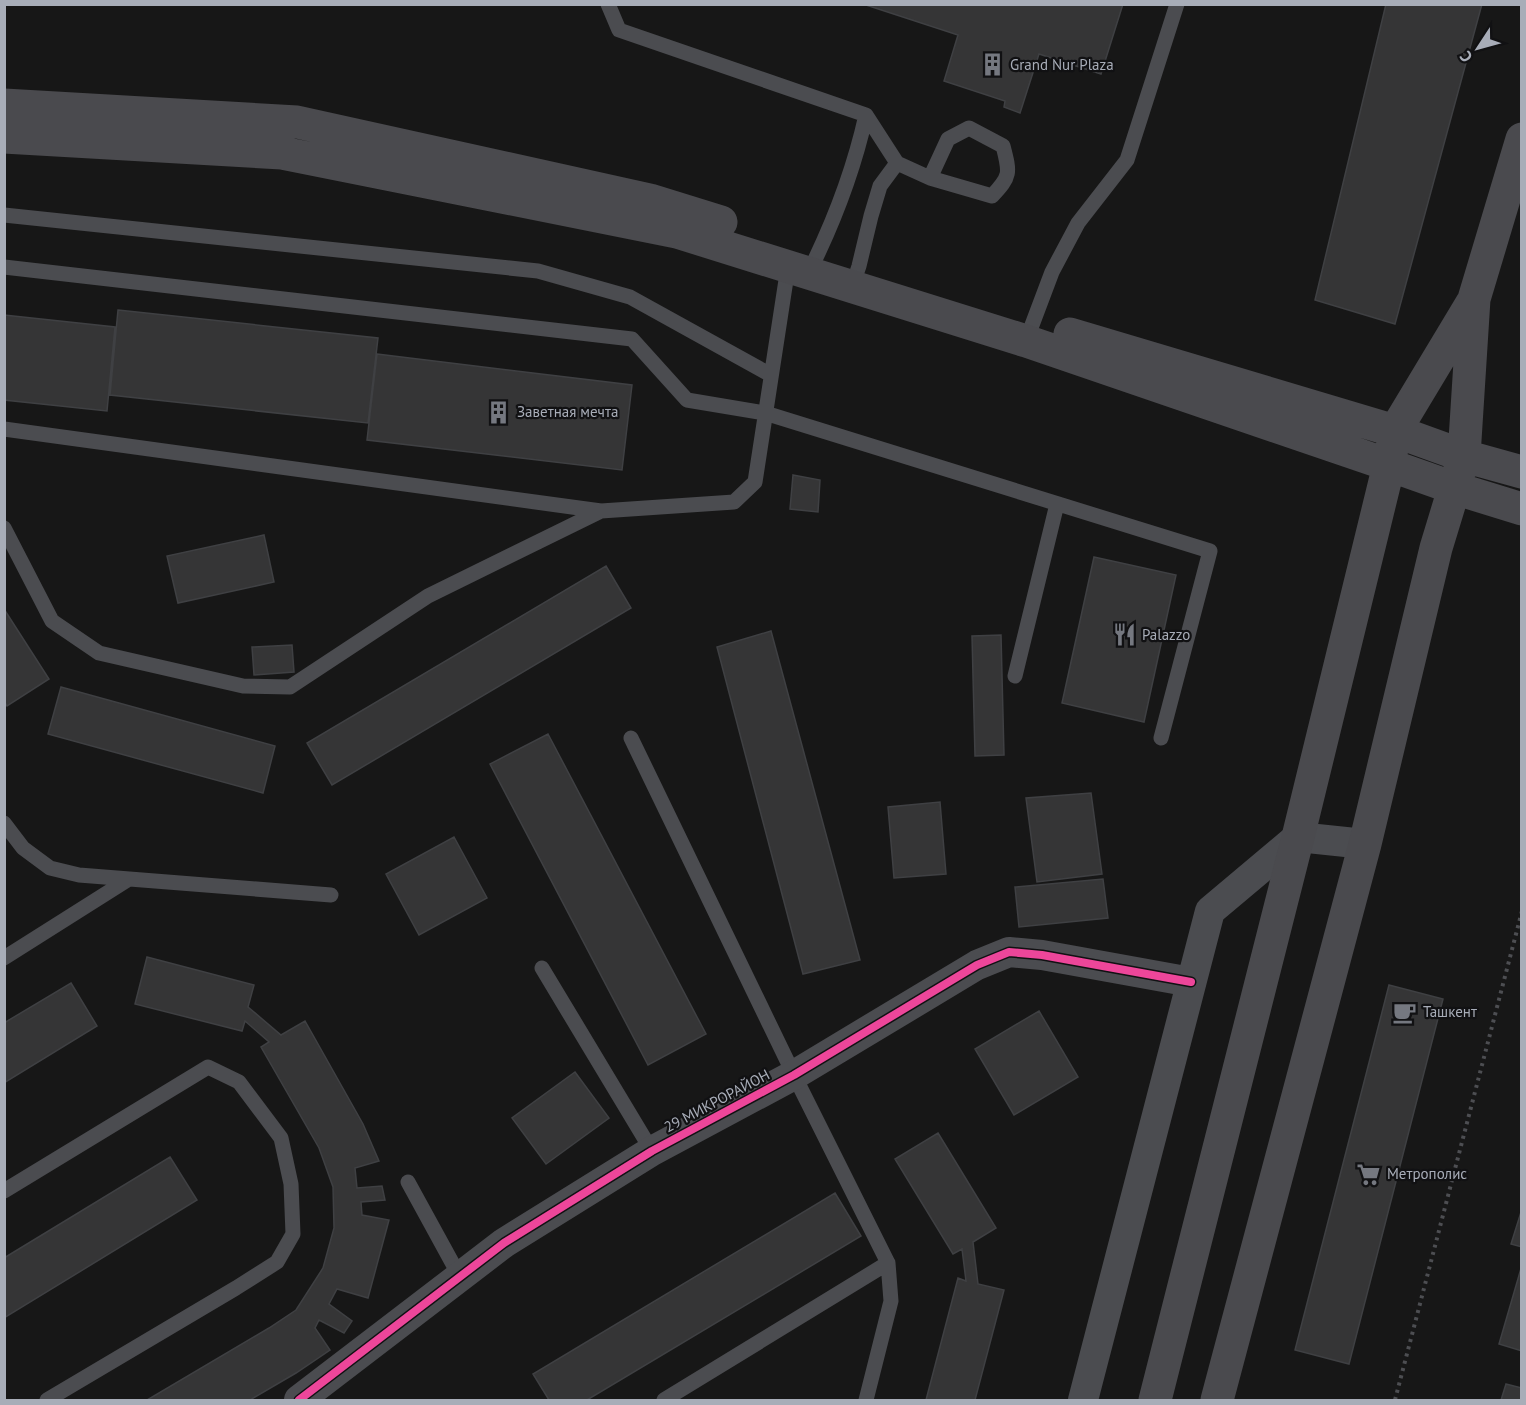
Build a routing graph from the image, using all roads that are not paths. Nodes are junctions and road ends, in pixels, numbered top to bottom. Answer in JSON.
{"nodes":[{"id":1,"x":608,"y":4,"type":"edge"},
{"id":2,"x":1177,"y":4,"type":"edge"},
{"id":3,"x":4,"y":105,"type":"edge"},
{"id":4,"x":867,"y":115,"type":"junction"},
{"id":5,"x":4,"y":137,"type":"edge"},
{"id":6,"x":1521,"y":139,"type":"edge"},
{"id":7,"x":897,"y":163,"type":"junction"},
{"id":8,"x":930,"y":178,"type":"junction"},
{"id":9,"x":4,"y":215,"type":"edge"},
{"id":10,"x":802,"y":260,"type":"junction"},
{"id":11,"x":4,"y":267,"type":"edge"},
{"id":12,"x":856,"y":277,"type":"junction"},
{"id":13,"x":1474,"y":299,"type":"junction"},
{"id":14,"x":1029,"y":332,"type":"junction"},
{"id":15,"x":771,"y":375,"type":"junction"},
{"id":16,"x":765,"y":413,"type":"junction"},
{"id":17,"x":4,"y":429,"type":"edge"},
{"id":18,"x":1395,"y":431,"type":"junction"},
{"id":19,"x":1464,"y":456,"type":"junction"},
{"id":20,"x":1389,"y":465,"type":"junction"},
{"id":21,"x":1521,"y":472,"type":"edge"},
{"id":22,"x":1454,"y":489,"type":"junction"},
{"id":23,"x":1057,"y":504,"type":"junction"},
{"id":24,"x":1521,"y":509,"type":"edge"},
{"id":25,"x":601,"y":511,"type":"junction"},
{"id":26,"x":4,"y":528,"type":"edge"},
{"id":27,"x":1015,"y":676,"type":"dead end"},
{"id":28,"x":631,"y":738,"type":"dead end"},
{"id":29,"x":1161,"y":738,"type":"dead end"},
{"id":30,"x":4,"y":823,"type":"edge"},
{"id":31,"x":1298,"y":837,"type":"junction"},
{"id":32,"x":1365,"y":844,"type":"junction"},
{"id":33,"x":129,"y":879,"type":"junction"},
{"id":34,"x":331,"y":895,"type":"dead end"},
{"id":35,"x":4,"y":958,"type":"edge"},
{"id":36,"x":542,"y":968,"type":"dead end"},
{"id":37,"x":1191,"y":982,"type":"junction"},
{"id":38,"x":794,"y":1075,"type":"junction"},
{"id":39,"x":652,"y":1150,"type":"junction"},
{"id":40,"x":408,"y":1182,"type":"dead end"},
{"id":41,"x":4,"y":1191,"type":"edge"},
{"id":42,"x":888,"y":1263,"type":"junction"},
{"id":43,"x":460,"y":1277,"type":"junction"},
{"id":44,"x":47,"y":1401,"type":"edge"},
{"id":45,"x":299,"y":1401,"type":"edge"},
{"id":46,"x":664,"y":1401,"type":"edge"},
{"id":47,"x":866,"y":1401,"type":"edge"},
{"id":48,"x":1083,"y":1401,"type":"edge"},
{"id":49,"x":1155,"y":1401,"type":"edge"},
{"id":50,"x":1217,"y":1401,"type":"edge"}],
"edges":[{"from":1,"to":4,"type":"lane"},
{"from":2,"to":14,"type":"lane"},
{"from":3,"to":10,"type":"main road"},
{"from":4,"to":7,"type":"lane"},
{"from":4,"to":10,"type":"lane"},
{"from":5,"to":10,"type":"main road"},
{"from":6,"to":13,"type":"main road"},
{"from":7,"to":8,"type":"lane"},
{"from":7,"to":12,"type":"lane"},
{"from":8,"to":8,"type":"lane"},
{"from":9,"to":15,"type":"lane"},
{"from":10,"to":12,"type":"main road"},
{"from":10,"to":15,"type":"lane"},
{"from":11,"to":16,"type":"lane"},
{"from":12,"to":14,"type":"main road"},
{"from":13,"to":18,"type":"main road"},
{"from":13,"to":19,"type":"main road"},
{"from":14,"to":18,"type":"main road"},
{"from":14,"to":20,"type":"main road"},
{"from":15,"to":16,"type":"lane"},
{"from":16,"to":23,"type":"lane"},
{"from":16,"to":25,"type":"lane"},
{"from":17,"to":25,"type":"lane"},
{"from":18,"to":19,"type":"main road"},
{"from":18,"to":20,"type":"main road"},
{"from":19,"to":21,"type":"main road"},
{"from":19,"to":22,"type":"main road"},
{"from":20,"to":22,"type":"main road"},
{"from":20,"to":31,"type":"main road"},
{"from":22,"to":24,"type":"main road"},
{"from":22,"to":32,"type":"main road"},
{"from":23,"to":27,"type":"lane"},
{"from":23,"to":29,"type":"lane"},
{"from":25,"to":26,"type":"lane"},
{"from":28,"to":38,"type":"lane"},
{"from":30,"to":33,"type":"lane"},
{"from":31,"to":32,"type":"street"},
{"from":31,"to":37,"type":"street"},
{"from":31,"to":49,"type":"main road"},
{"from":32,"to":50,"type":"main road"},
{"from":33,"to":34,"type":"lane"},
{"from":33,"to":35,"type":"lane"},
{"from":36,"to":39,"type":"lane"},
{"from":37,"to":38,"type":"street","name":"29 МИКРОРАЙОН"},
{"from":37,"to":48,"type":"street"},
{"from":38,"to":39,"type":"street","name":"29 МИКРОРАЙОН"},
{"from":38,"to":42,"type":"lane"},
{"from":39,"to":43,"type":"street","name":"29 МИКРОРАЙОН"},
{"from":40,"to":43,"type":"lane"},
{"from":41,"to":44,"type":"lane"},
{"from":42,"to":46,"type":"lane"},
{"from":42,"to":47,"type":"lane"},
{"from":43,"to":45,"type":"street","name":"29 МИКРОРАЙОН"}]}
